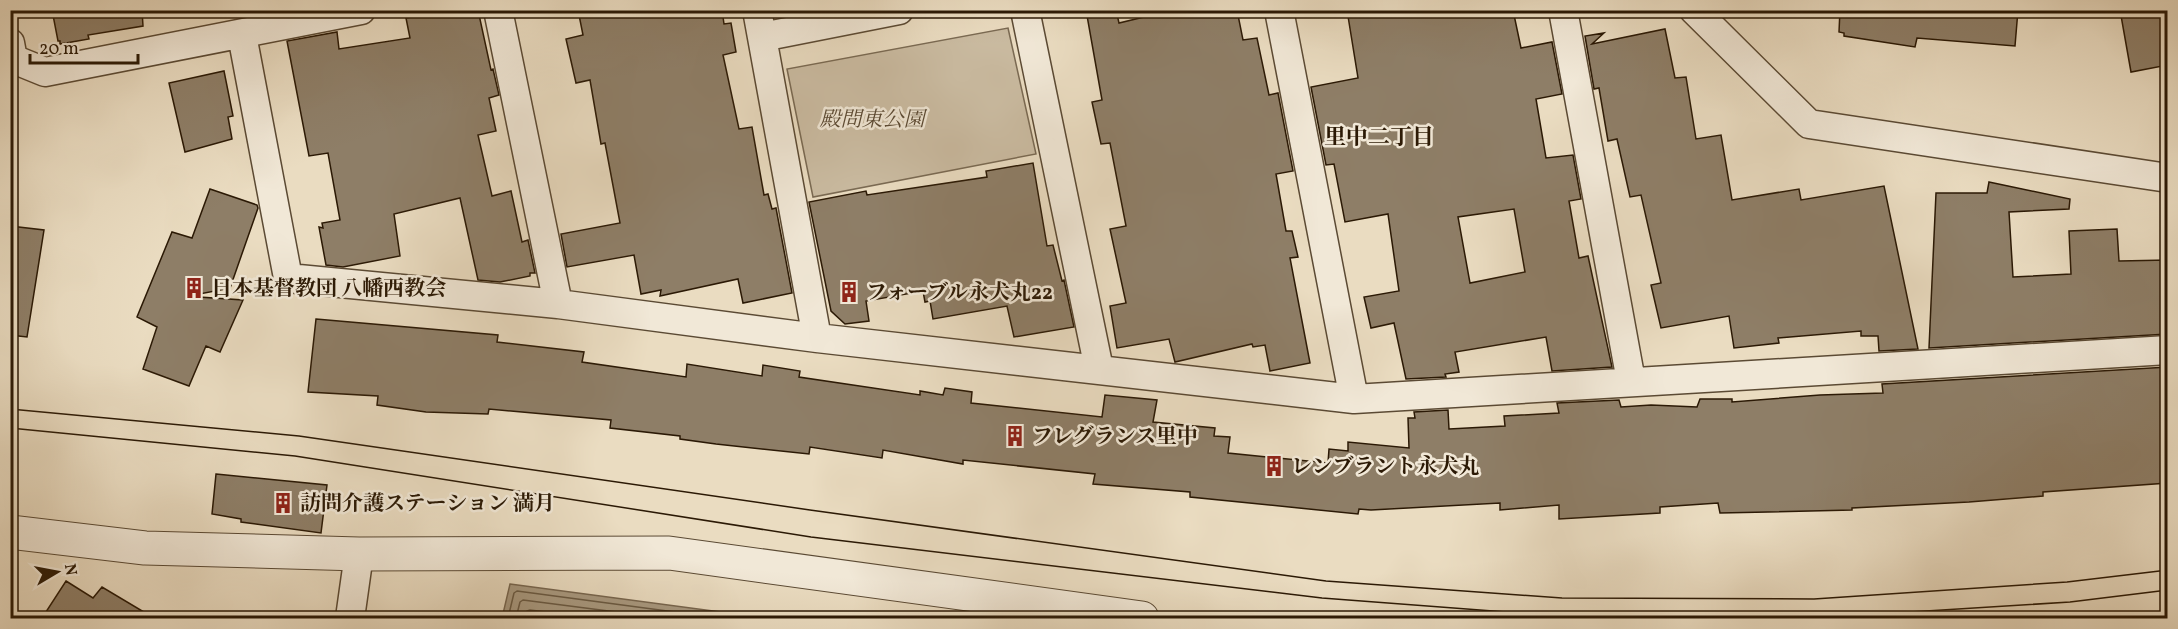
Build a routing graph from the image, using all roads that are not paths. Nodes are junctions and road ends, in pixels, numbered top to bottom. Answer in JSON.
{"nodes":[{"id":1,"x":361,"y":10,"type":"edge"},
{"id":2,"x":498,"y":10,"type":"edge"},
{"id":3,"x":899,"y":10,"type":"edge"},
{"id":4,"x":1025,"y":10,"type":"edge"},
{"id":5,"x":1279,"y":10,"type":"edge"},
{"id":6,"x":1563,"y":10,"type":"edge"},
{"id":7,"x":1694,"y":10,"type":"edge"},
{"id":8,"x":760,"y":24,"type":"edge"},
{"id":9,"x":242,"y":35,"type":"junction"},
{"id":10,"x":10,"y":43,"type":"edge"},
{"id":11,"x":2168,"y":178,"type":"edge"},
{"id":12,"x":558,"y":304,"type":"junction"},
{"id":13,"x":817,"y":338,"type":"junction"},
{"id":14,"x":2168,"y":350,"type":"edge"},
{"id":15,"x":1099,"y":369,"type":"junction"},
{"id":16,"x":1631,"y":381,"type":"junction"},
{"id":17,"x":1354,"y":399,"type":"junction"},
{"id":18,"x":10,"y":532,"type":"edge"},
{"id":19,"x":359,"y":554,"type":"junction"},
{"id":20,"x":350,"y":618,"type":"edge"},
{"id":21,"x":1142,"y":618,"type":"edge"}],
"edges":[{"from":1,"to":9,"type":"street"},
{"from":2,"to":12,"type":"street"},
{"from":3,"to":8,"type":"street"},
{"from":4,"to":15,"type":"street"},
{"from":5,"to":17,"type":"street"},
{"from":6,"to":16,"type":"street"},
{"from":7,"to":11,"type":"street"},
{"from":8,"to":13,"type":"street"},
{"from":9,"to":10,"type":"street"},
{"from":9,"to":12,"type":"street"},
{"from":12,"to":13,"type":"street"},
{"from":13,"to":15,"type":"street"},
{"from":14,"to":16,"type":"street"},
{"from":15,"to":17,"type":"street"},
{"from":16,"to":17,"type":"street"},
{"from":18,"to":19,"type":"street"},
{"from":19,"to":20,"type":"street"},
{"from":19,"to":21,"type":"street"}]}
